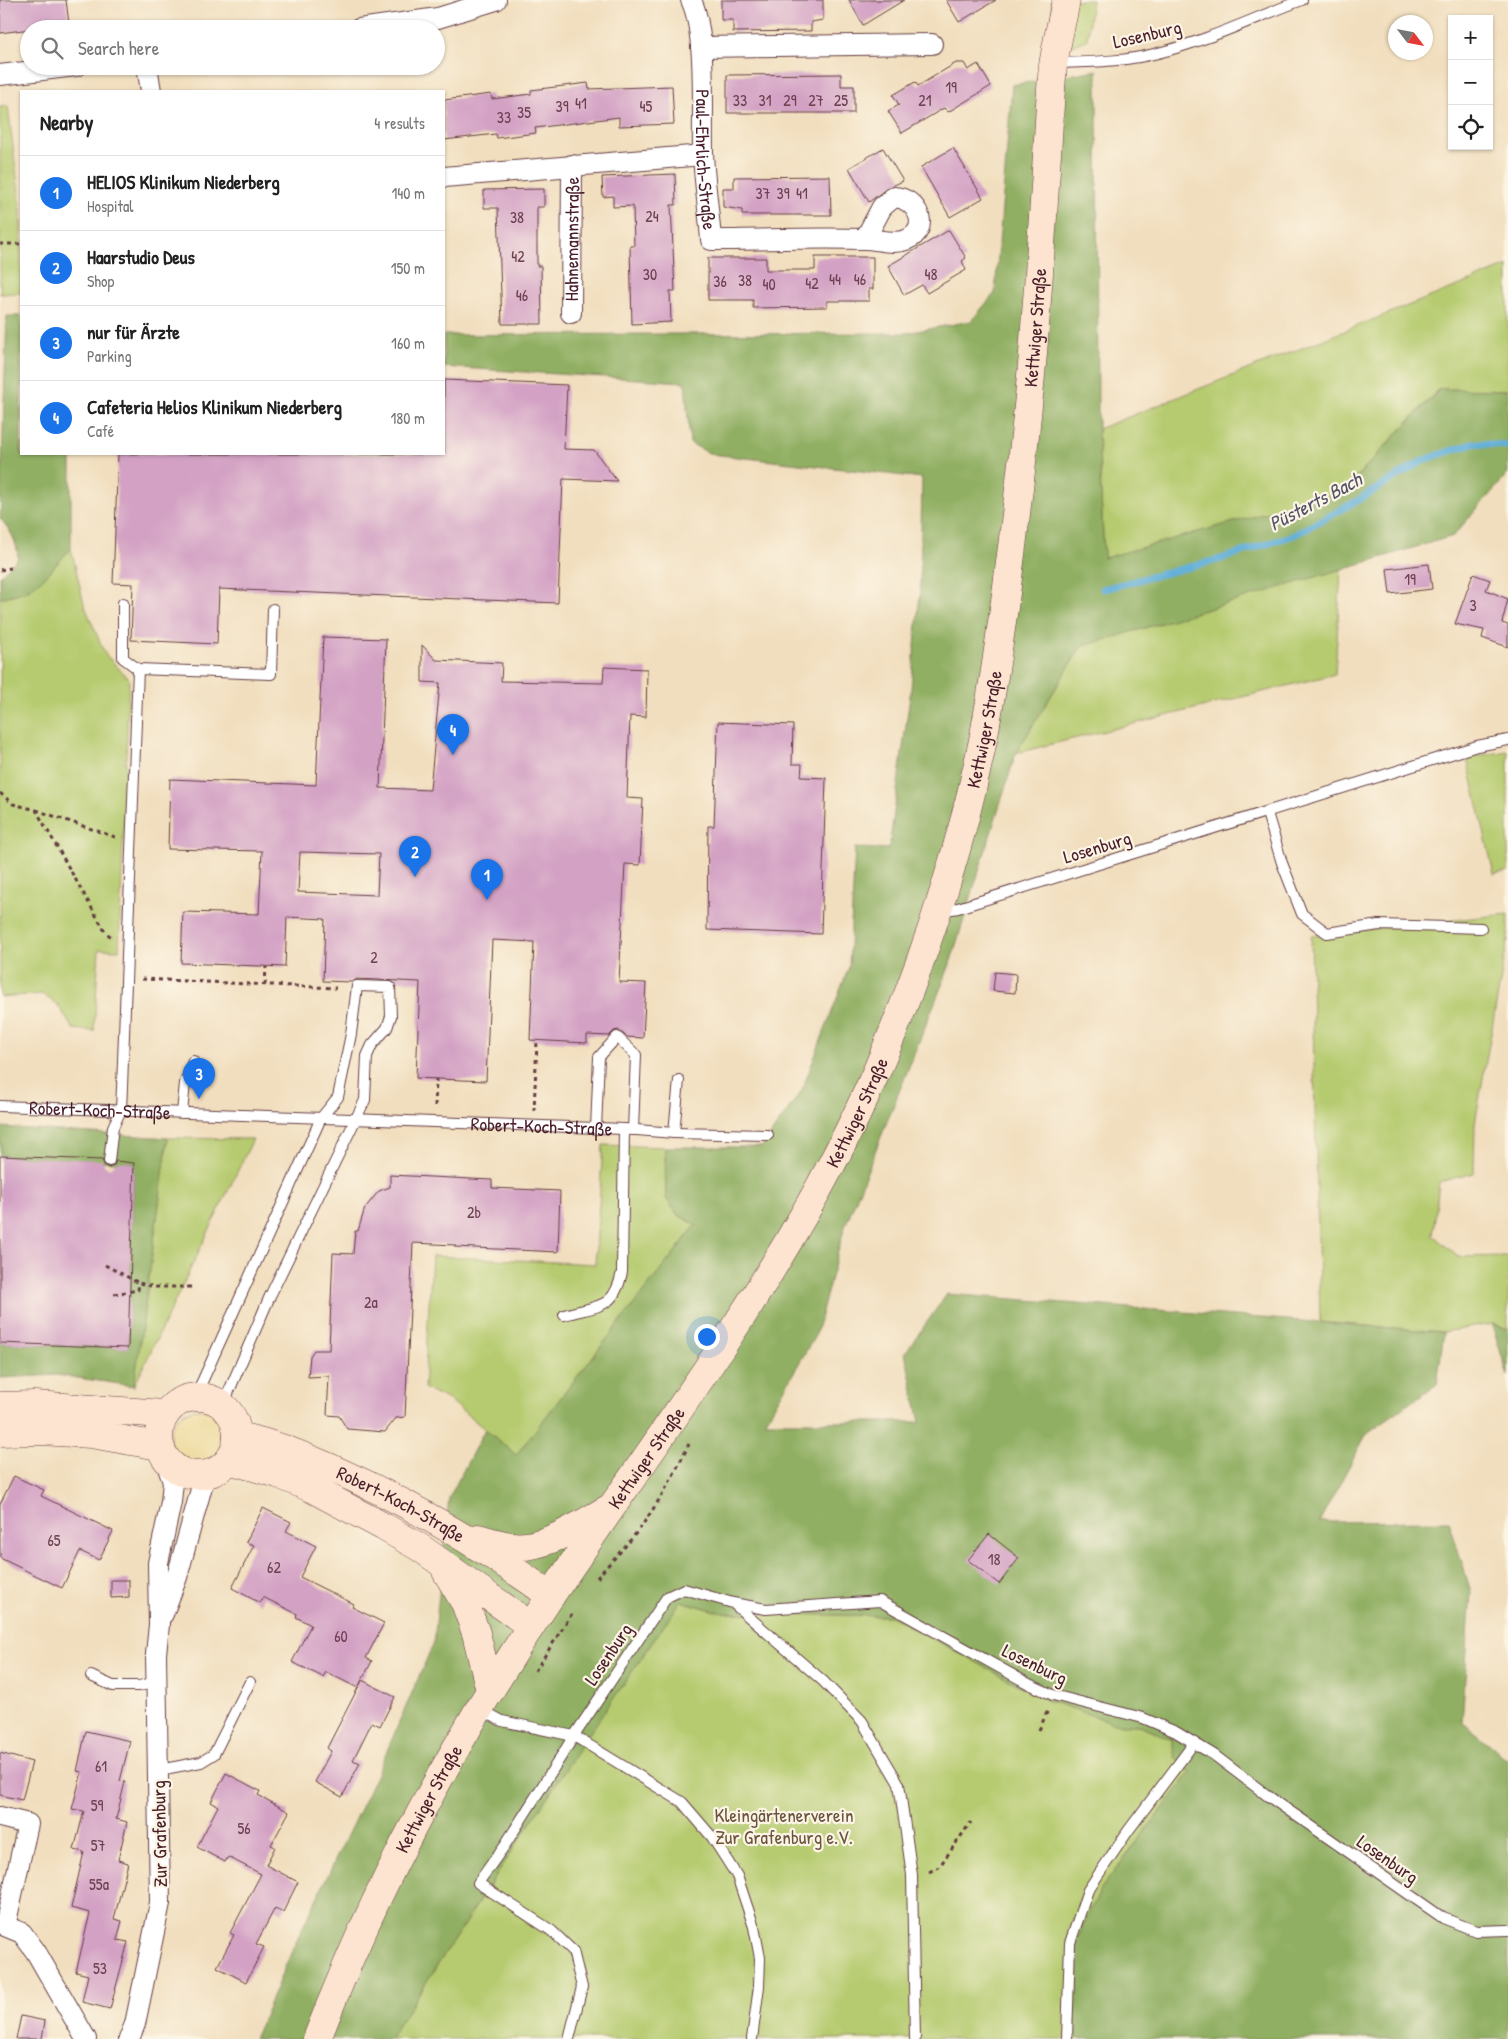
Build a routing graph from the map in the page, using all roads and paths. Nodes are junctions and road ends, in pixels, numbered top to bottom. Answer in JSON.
{"nodes":[{"id":1,"x":496,"y":0,"type":"edge"},
{"id":2,"x":691,"y":0,"type":"edge"},
{"id":3,"x":1047,"y":0,"type":"edge"},
{"id":4,"x":1066,"y":0,"type":"edge"},
{"id":5,"x":1302,"y":0,"type":"edge"},
{"id":6,"x":424,"y":20,"type":"edge"},
{"id":7,"x":932,"y":44,"type":"dead end"},
{"id":8,"x":701,"y":47,"type":"junction"},
{"id":9,"x":1054,"y":63,"type":"junction"},
{"id":10,"x":20,"y":73,"type":"edge"},
{"id":11,"x":148,"y":75,"type":"edge"},
{"id":12,"x":0,"y":76,"type":"edge"},
{"id":13,"x":151,"y":90,"type":"edge"},
{"id":14,"x":703,"y":155,"type":"junction"},
{"id":15,"x":572,"y":165,"type":"junction"},
{"id":16,"x":445,"y":177,"type":"edge"},
{"id":17,"x":865,"y":239,"type":"dead end"},
{"id":18,"x":0,"y":244,"type":"edge"},
{"id":19,"x":20,"y":244,"type":"edge"},
{"id":20,"x":571,"y":313,"type":"dead end"},
{"id":21,"x":11,"y":568,"type":"dead end"},
{"id":22,"x":0,"y":570,"type":"edge"},
{"id":23,"x":124,"y":603,"type":"dead end"},
{"id":24,"x":274,"y":609,"type":"dead end"},
{"id":25,"x":138,"y":669,"type":"junction"},
{"id":26,"x":1508,"y":740,"type":"edge"},
{"id":27,"x":0,"y":793,"type":"edge"},
{"id":28,"x":36,"y":810,"type":"junction"},
{"id":29,"x":1267,"y":813,"type":"junction"},
{"id":30,"x":132,"y":843,"type":"junction"},
{"id":31,"x":937,"y":911,"type":"junction"},
{"id":32,"x":1481,"y":928,"type":"dead end"},
{"id":33,"x":128,"y":951,"type":"junction"},
{"id":34,"x":266,"y":967,"type":"dead end"},
{"id":35,"x":126,"y":978,"type":"junction"},
{"id":36,"x":265,"y":985,"type":"junction"},
{"id":37,"x":336,"y":988,"type":"dead end"},
{"id":38,"x":537,"y":1041,"type":"dead end"},
{"id":39,"x":193,"y":1061,"type":"dead end"},
{"id":40,"x":436,"y":1079,"type":"dead end"},
{"id":41,"x":679,"y":1080,"type":"dead end"},
{"id":42,"x":0,"y":1106,"type":"edge"},
{"id":43,"x":121,"y":1110,"type":"junction"},
{"id":44,"x":182,"y":1113,"type":"junction"},
{"id":45,"x":321,"y":1118,"type":"junction"},
{"id":46,"x":356,"y":1120,"type":"junction"},
{"id":47,"x":435,"y":1122,"type":"junction"},
{"id":48,"x":533,"y":1126,"type":"junction"},
{"id":49,"x":596,"y":1128,"type":"junction"},
{"id":50,"x":628,"y":1129,"type":"junction"},
{"id":51,"x":674,"y":1133,"type":"junction"},
{"id":52,"x":768,"y":1135,"type":"dead end"},
{"id":53,"x":109,"y":1160,"type":"dead end"},
{"id":54,"x":105,"y":1265,"type":"dead end"},
{"id":55,"x":139,"y":1283,"type":"junction"},
{"id":56,"x":195,"y":1287,"type":"dead end"},
{"id":57,"x":114,"y":1294,"type":"dead end"},
{"id":58,"x":564,"y":1315,"type":"dead end"},
{"id":59,"x":192,"y":1396,"type":"junction"},
{"id":60,"x":223,"y":1405,"type":"junction"},
{"id":61,"x":0,"y":1406,"type":"edge"},
{"id":62,"x":164,"y":1414,"type":"junction"},
{"id":63,"x":0,"y":1432,"type":"edge"},
{"id":64,"x":694,"y":1436,"type":"dead end"},
{"id":65,"x":233,"y":1448,"type":"junction"},
{"id":66,"x":162,"y":1452,"type":"junction"},
{"id":67,"x":205,"y":1475,"type":"junction"},
{"id":68,"x":613,"y":1506,"type":"junction"},
{"id":69,"x":460,"y":1534,"type":"junction"},
{"id":70,"x":442,"y":1564,"type":"junction"},
{"id":71,"x":591,"y":1584,"type":"dead end"},
{"id":72,"x":551,"y":1596,"type":"junction"},
{"id":73,"x":733,"y":1603,"type":"junction"},
{"id":74,"x":577,"y":1605,"type":"dead end"},
{"id":75,"x":159,"y":1625,"type":"junction"},
{"id":76,"x":531,"y":1626,"type":"junction"},
{"id":77,"x":92,"y":1676,"type":"dead end"},
{"id":78,"x":532,"y":1676,"type":"dead end"},
{"id":79,"x":157,"y":1682,"type":"junction"},
{"id":80,"x":250,"y":1682,"type":"dead end"},
{"id":81,"x":484,"y":1700,"type":"junction"},
{"id":82,"x":1051,"y":1702,"type":"dead end"},
{"id":83,"x":1039,"y":1730,"type":"dead end"},
{"id":84,"x":574,"y":1736,"type":"junction"},
{"id":85,"x":1194,"y":1743,"type":"junction"},
{"id":86,"x":159,"y":1770,"type":"junction"},
{"id":87,"x":0,"y":1817,"type":"edge"},
{"id":88,"x":971,"y":1822,"type":"dead end"},
{"id":89,"x":912,"y":1881,"type":"junction"},
{"id":90,"x":1508,"y":1930,"type":"edge"},
{"id":91,"x":86,"y":2039,"type":"edge"},
{"id":92,"x":129,"y":2039,"type":"edge"},
{"id":93,"x":317,"y":2039,"type":"edge"},
{"id":94,"x":569,"y":2039,"type":"edge"},
{"id":95,"x":752,"y":2039,"type":"edge"},
{"id":96,"x":916,"y":2039,"type":"edge"},
{"id":97,"x":1067,"y":2039,"type":"edge"}],
"edges":[{"from":1,"to":6,"type":"street"},
{"from":2,"to":8,"type":"street","name":"Paul-Ehrlich-Straße"},
{"from":3,"to":9,"type":"main road","name":"Kettwiger Straße"},
{"from":4,"to":9,"type":"main road","name":"Kettwiger Straße"},
{"from":5,"to":9,"type":"lane","name":"Losenburg"},
{"from":7,"to":8,"type":"street"},
{"from":8,"to":14,"type":"street","name":"Paul-Ehrlich-Straße"},
{"from":9,"to":31,"type":"main road","name":"Kettwiger Straße"},
{"from":10,"to":12,"type":"street"},
{"from":11,"to":13,"type":"street"},
{"from":14,"to":15,"type":"street","name":"Hahnemannstraße"},
{"from":14,"to":17,"type":"street","name":"Paul-Ehrlich-Straße"},
{"from":15,"to":16,"type":"street","name":"Hahnemannstraße"},
{"from":15,"to":20,"type":"street","name":"Hahnemannstraße"},
{"from":18,"to":19,"type":"path"},
{"from":21,"to":22,"type":"path"},
{"from":23,"to":25,"type":"lane"},
{"from":24,"to":25,"type":"lane"},
{"from":25,"to":30,"type":"lane"},
{"from":26,"to":29,"type":"lane","name":"Losenburg"},
{"from":27,"to":28,"type":"path"},
{"from":28,"to":30,"type":"path"},
{"from":28,"to":33,"type":"path"},
{"from":29,"to":31,"type":"lane","name":"Losenburg"},
{"from":29,"to":32,"type":"lane"},
{"from":30,"to":33,"type":"lane"},
{"from":31,"to":68,"type":"main road","name":"Kettwiger Straße"},
{"from":33,"to":35,"type":"lane"},
{"from":34,"to":36,"type":"path"},
{"from":35,"to":36,"type":"path"},
{"from":35,"to":43,"type":"lane"},
{"from":36,"to":37,"type":"path"},
{"from":38,"to":48,"type":"path"},
{"from":39,"to":44,"type":"lane"},
{"from":40,"to":47,"type":"path"},
{"from":41,"to":51,"type":"lane"},
{"from":42,"to":43,"type":"lane","name":"Robert-Koch-Straße"},
{"from":43,"to":44,"type":"lane","name":"Robert-Koch-Straße"},
{"from":43,"to":53,"type":"lane"},
{"from":44,"to":45,"type":"lane","name":"Robert-Koch-Straße"},
{"from":45,"to":46,"type":"lane","name":"Robert-Koch-Straße"},
{"from":45,"to":46,"type":"lane"},
{"from":45,"to":59,"type":"lane"},
{"from":46,"to":47,"type":"lane","name":"Robert-Koch-Straße"},
{"from":46,"to":60,"type":"lane"},
{"from":47,"to":48,"type":"lane","name":"Robert-Koch-Straße"},
{"from":48,"to":49,"type":"lane","name":"Robert-Koch-Straße"},
{"from":49,"to":50,"type":"lane","name":"Robert-Koch-Straße"},
{"from":49,"to":50,"type":"lane"},
{"from":50,"to":51,"type":"lane","name":"Robert-Koch-Straße"},
{"from":50,"to":58,"type":"lane"},
{"from":51,"to":52,"type":"lane","name":"Robert-Koch-Straße"},
{"from":54,"to":55,"type":"path"},
{"from":55,"to":56,"type":"path"},
{"from":55,"to":57,"type":"path"},
{"from":59,"to":60,"type":"main road"},
{"from":59,"to":62,"type":"main road"},
{"from":60,"to":65,"type":"main road"},
{"from":61,"to":62,"type":"main road"},
{"from":62,"to":66,"type":"main road"},
{"from":63,"to":66,"type":"main road"},
{"from":64,"to":71,"type":"path"},
{"from":65,"to":67,"type":"main road"},
{"from":65,"to":69,"type":"main road","name":"Robert-Koch-Straße"},
{"from":65,"to":70,"type":"main road","name":"Robert-Koch-Straße"},
{"from":66,"to":67,"type":"main road"},
{"from":66,"to":75,"type":"street","name":"Zur Grafenburg"},
{"from":67,"to":75,"type":"street","name":"Zur Grafenburg"},
{"from":68,"to":69,"type":"main road"},
{"from":68,"to":72,"type":"main road","name":"Kettwiger Straße"},
{"from":69,"to":72,"type":"main road","name":"Robert-Koch-Straße"},
{"from":70,"to":76,"type":"main road","name":"Robert-Koch-Straße"},
{"from":70,"to":81,"type":"main road"},
{"from":72,"to":76,"type":"main road","name":"Kettwiger Straße"},
{"from":73,"to":84,"type":"lane","name":"Losenburg"},
{"from":73,"to":85,"type":"lane","name":"Losenburg"},
{"from":73,"to":89,"type":"lane"},
{"from":74,"to":78,"type":"path"},
{"from":75,"to":79,"type":"street","name":"Zur Grafenburg"},
{"from":76,"to":81,"type":"main road","name":"Kettwiger Straße"},
{"from":77,"to":79,"type":"lane"},
{"from":79,"to":86,"type":"street","name":"Zur Grafenburg"},
{"from":80,"to":86,"type":"lane"},
{"from":81,"to":84,"type":"lane"},
{"from":81,"to":93,"type":"main road","name":"Kettwiger Straße"},
{"from":82,"to":83,"type":"path"},
{"from":84,"to":94,"type":"lane","name":"Losenburg"},
{"from":84,"to":95,"type":"lane"},
{"from":85,"to":90,"type":"lane","name":"Losenburg"},
{"from":85,"to":97,"type":"lane"},
{"from":86,"to":92,"type":"street","name":"Zur Grafenburg"},
{"from":87,"to":91,"type":"street"},
{"from":88,"to":89,"type":"path"},
{"from":89,"to":96,"type":"lane"}]}
